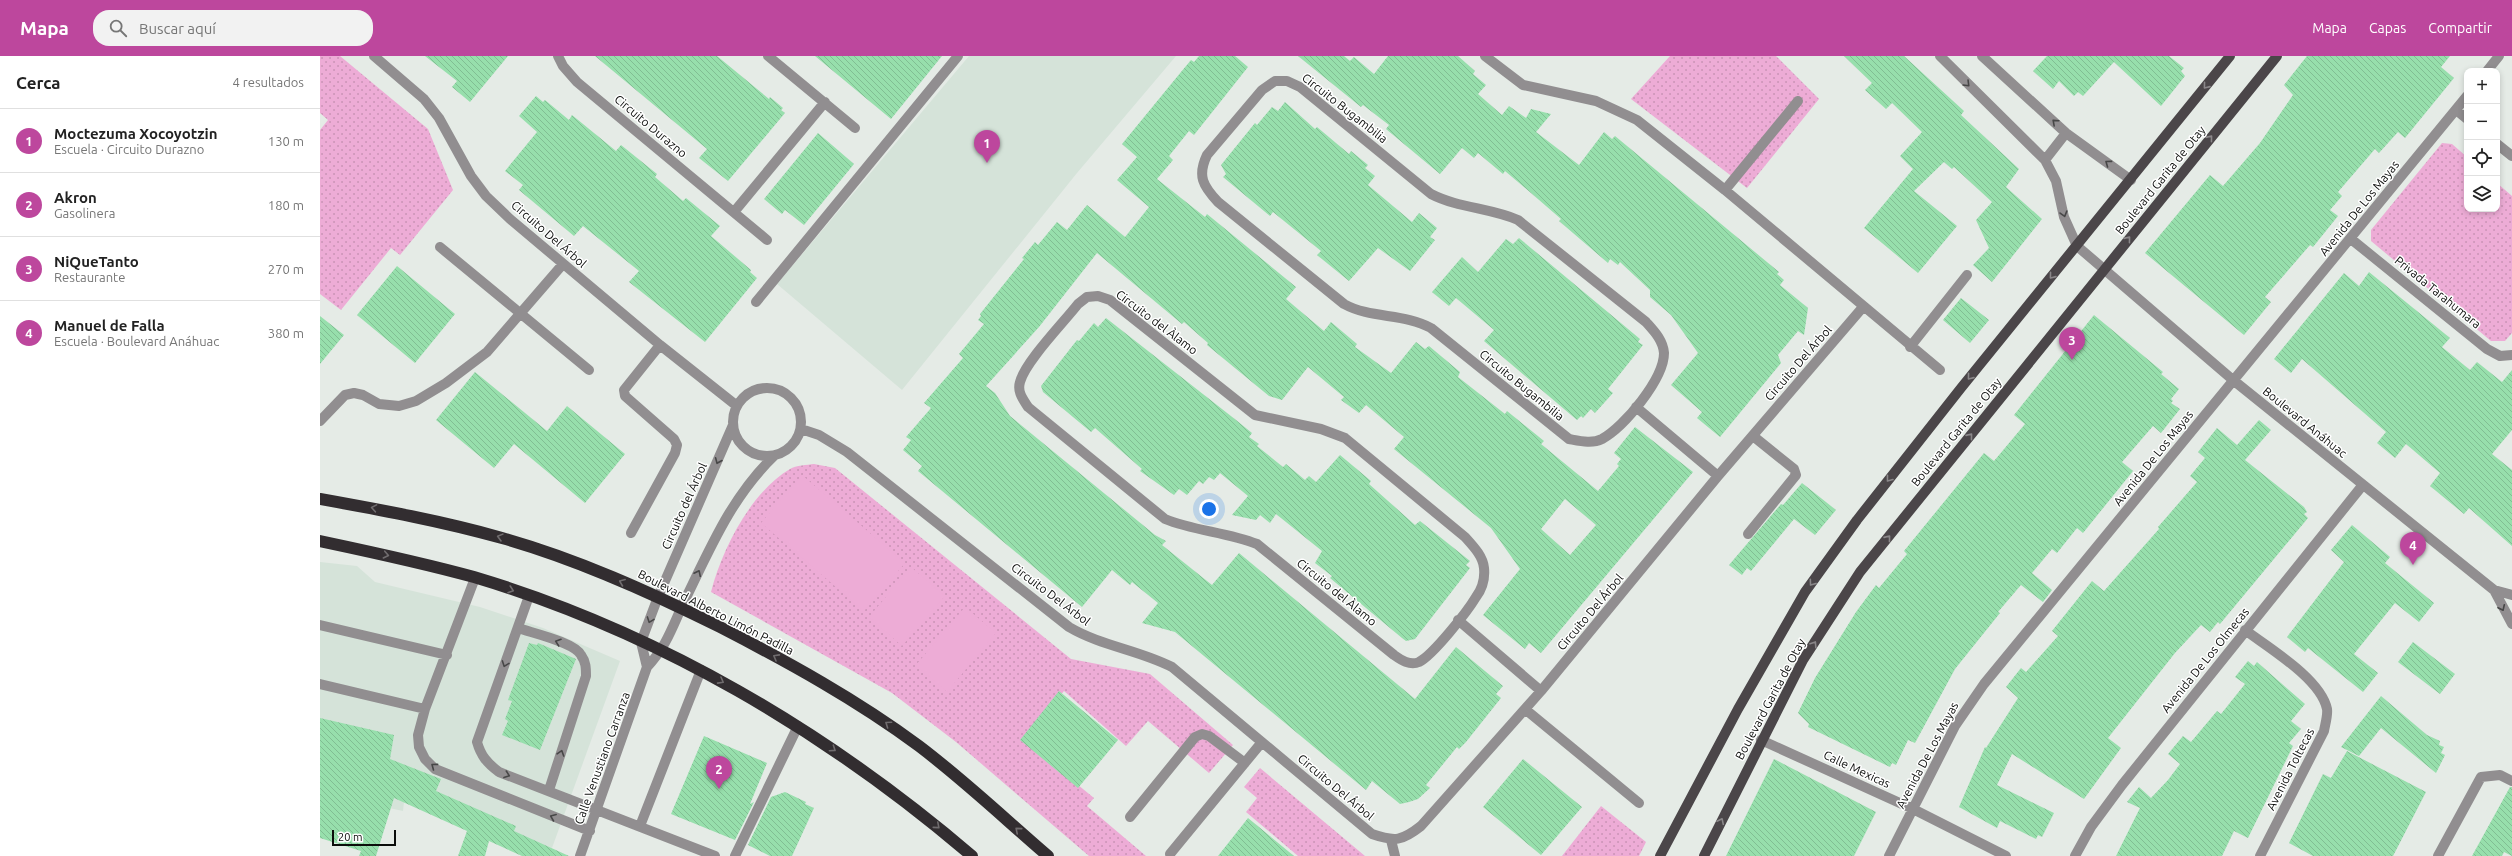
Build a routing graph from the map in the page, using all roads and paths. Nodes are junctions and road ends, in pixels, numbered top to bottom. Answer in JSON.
{"nodes":[{"id":1,"x":374,"y":56,"type":"edge"},
{"id":2,"x":558,"y":56,"type":"edge"},
{"id":3,"x":768,"y":56,"type":"edge"},
{"id":4,"x":958,"y":56,"type":"edge"},
{"id":5,"x":1485,"y":56,"type":"edge"},
{"id":6,"x":1940,"y":56,"type":"edge"},
{"id":7,"x":1982,"y":56,"type":"edge"},
{"id":8,"x":2230,"y":56,"type":"edge"},
{"id":9,"x":2277,"y":56,"type":"edge"},
{"id":10,"x":2499,"y":56,"type":"edge"},
{"id":11,"x":2489,"y":68,"type":"edge"},
{"id":12,"x":1798,"y":100,"type":"dead end"},
{"id":13,"x":2464,"y":100,"type":"edge"},
{"id":14,"x":825,"y":102,"type":"junction"},
{"id":15,"x":2456,"y":110,"type":"junction"},
{"id":16,"x":2464,"y":117,"type":"edge"},
{"id":17,"x":855,"y":128,"type":"dead end"},
{"id":18,"x":2066,"y":133,"type":"junction"},
{"id":19,"x":2500,"y":146,"type":"edge"},
{"id":20,"x":2512,"y":156,"type":"edge"},
{"id":21,"x":2045,"y":160,"type":"junction"},
{"id":22,"x":2131,"y":180,"type":"junction"},
{"id":23,"x":1725,"y":190,"type":"junction"},
{"id":24,"x":734,"y":212,"type":"junction"},
{"id":25,"x":2351,"y":238,"type":"junction"},
{"id":26,"x":767,"y":240,"type":"dead end"},
{"id":27,"x":2077,"y":246,"type":"junction"},
{"id":28,"x":440,"y":248,"type":"dead end"},
{"id":29,"x":563,"y":264,"type":"junction"},
{"id":30,"x":2104,"y":269,"type":"junction"},
{"id":31,"x":1967,"y":275,"type":"dead end"},
{"id":32,"x":756,"y":302,"type":"dead end"},
{"id":33,"x":1863,"y":308,"type":"junction"},
{"id":34,"x":520,"y":314,"type":"junction"},
{"id":35,"x":660,"y":345,"type":"junction"},
{"id":36,"x":1910,"y":347,"type":"junction"},
{"id":37,"x":2512,"y":355,"type":"edge"},
{"id":38,"x":589,"y":370,"type":"dead end"},
{"id":39,"x":1940,"y":370,"type":"dead end"},
{"id":40,"x":2233,"y":380,"type":"junction"},
{"id":41,"x":736,"y":406,"type":"junction"},
{"id":42,"x":1636,"y":407,"type":"junction"},
{"id":43,"x":320,"y":421,"type":"edge"},
{"id":44,"x":733,"y":425,"type":"junction"},
{"id":45,"x":801,"y":429,"type":"junction"},
{"id":46,"x":1753,"y":436,"type":"junction"},
{"id":47,"x":774,"y":456,"type":"junction"},
{"id":48,"x":1718,"y":476,"type":"junction"},
{"id":49,"x":2362,"y":486,"type":"junction"},
{"id":50,"x":320,"y":499,"type":"edge"},
{"id":51,"x":631,"y":533,"type":"dead end"},
{"id":52,"x":1748,"y":534,"type":"dead end"},
{"id":53,"x":320,"y":542,"type":"edge"},
{"id":54,"x":475,"y":578,"type":"junction"},
{"id":55,"x":2494,"y":590,"type":"junction"},
{"id":56,"x":2512,"y":595,"type":"edge"},
{"id":57,"x":529,"y":596,"type":"junction"},
{"id":58,"x":658,"y":597,"type":"junction"},
{"id":59,"x":681,"y":608,"type":"junction"},
{"id":60,"x":1458,"y":620,"type":"junction"},
{"id":61,"x":2512,"y":624,"type":"edge"},
{"id":62,"x":320,"y":625,"type":"edge"},
{"id":63,"x":518,"y":628,"type":"junction"},
{"id":64,"x":2245,"y":630,"type":"junction"},
{"id":65,"x":641,"y":642,"type":"junction"},
{"id":66,"x":662,"y":651,"type":"junction"},
{"id":67,"x":447,"y":655,"type":"junction"},
{"id":68,"x":648,"y":667,"type":"junction"},
{"id":69,"x":701,"y":670,"type":"junction"},
{"id":70,"x":320,"y":684,"type":"edge"},
{"id":71,"x":1541,"y":691,"type":"junction"},
{"id":72,"x":425,"y":709,"type":"junction"},
{"id":73,"x":1525,"y":709,"type":"junction"},
{"id":74,"x":798,"y":726,"type":"junction"},
{"id":75,"x":1761,"y":740,"type":"junction"},
{"id":76,"x":1262,"y":742,"type":"junction"},
{"id":77,"x":1245,"y":763,"type":"junction"},
{"id":78,"x":2512,"y":781,"type":"edge"},
{"id":79,"x":549,"y":790,"type":"junction"},
{"id":80,"x":1640,"y":803,"type":"dead end"},
{"id":81,"x":598,"y":809,"type":"junction"},
{"id":82,"x":1912,"y":809,"type":"junction"},
{"id":83,"x":1130,"y":817,"type":"dead end"},
{"id":84,"x":640,"y":826,"type":"junction"},
{"id":85,"x":590,"y":831,"type":"junction"},
{"id":86,"x":1391,"y":840,"type":"junction"},
{"id":87,"x":698,"y":853,"type":"edge"},
{"id":88,"x":1170,"y":854,"type":"dead end"},
{"id":89,"x":580,"y":856,"type":"edge"},
{"id":90,"x":715,"y":856,"type":"edge"},
{"id":91,"x":736,"y":856,"type":"edge"},
{"id":92,"x":972,"y":856,"type":"edge"},
{"id":93,"x":1048,"y":856,"type":"edge"},
{"id":94,"x":1395,"y":856,"type":"edge"},
{"id":95,"x":1660,"y":856,"type":"edge"},
{"id":96,"x":1704,"y":856,"type":"edge"},
{"id":97,"x":1889,"y":856,"type":"edge"},
{"id":98,"x":2006,"y":856,"type":"edge"},
{"id":99,"x":2075,"y":856,"type":"edge"},
{"id":100,"x":2260,"y":856,"type":"edge"},
{"id":101,"x":2438,"y":856,"type":"edge"}],
"edges":[{"from":1,"to":29,"type":"street","name":"Circuito Del Árbol"},
{"from":2,"to":24,"type":"street","name":"Circuito Durazno"},
{"from":3,"to":14,"type":"street"},
{"from":4,"to":32,"type":"street"},
{"from":5,"to":23,"type":"street"},
{"from":6,"to":21,"type":"street","one_way":true},
{"from":18,"to":7,"type":"street","one_way":true},
{"from":8,"to":22,"type":"main road","name":"Boulevard Garita de Otay","one_way":true},
{"from":30,"to":9,"type":"main road","name":"Boulevard Garita de Otay","one_way":true},
{"from":10,"to":11,"type":"street"},
{"from":12,"to":23,"type":"street"},
{"from":13,"to":15,"type":"street","name":"Avenida De Los Mayas"},
{"from":14,"to":17,"type":"street"},
{"from":14,"to":24,"type":"street"},
{"from":15,"to":16,"type":"street"},
{"from":15,"to":25,"type":"street","name":"Avenida De Los Mayas"},
{"from":18,"to":21,"type":"street"},
{"from":22,"to":18,"type":"street","one_way":true},
{"from":19,"to":20,"type":"street"},
{"from":21,"to":27,"type":"street","one_way":true},
{"from":22,"to":27,"type":"main road","name":"Boulevard Garita de Otay"},
{"from":23,"to":33,"type":"street"},
{"from":24,"to":26,"type":"street","name":"Circuito Durazno"},
{"from":25,"to":37,"type":"street","name":"Privada Tarahumara"},
{"from":25,"to":40,"type":"street","name":"Avenida De Los Mayas"},
{"from":27,"to":30,"type":"street","name":"Boulevard Anáhuac"},
{"from":27,"to":95,"type":"main road","name":"Boulevard Garita de Otay","one_way":true},
{"from":28,"to":34,"type":"street"},
{"from":29,"to":34,"type":"street"},
{"from":29,"to":35,"type":"street","name":"Circuito Del Árbol"},
{"from":30,"to":40,"type":"street","name":"Boulevard Anáhuac"},
{"from":75,"to":30,"type":"main road","name":"Boulevard Garita de Otay","one_way":true},
{"from":31,"to":36,"type":"street"},
{"from":33,"to":36,"type":"street"},
{"from":33,"to":46,"type":"street","name":"Circuito Del Árbol"},
{"from":34,"to":38,"type":"street"},
{"from":34,"to":43,"type":"street"},
{"from":35,"to":41,"type":"street","name":"Circuito Del Árbol"},
{"from":35,"to":51,"type":"street"},
{"from":36,"to":39,"type":"street"},
{"from":40,"to":49,"type":"street","name":"Boulevard Anáhuac"},
{"from":40,"to":82,"type":"street","name":"Avenida De Los Mayas"},
{"from":41,"to":44,"type":"street"},
{"from":41,"to":45,"type":"street"},
{"from":42,"to":42,"type":"street","name":"Circuito Bugambilia"},
{"from":42,"to":48,"type":"street"},
{"from":44,"to":47,"type":"street"},
{"from":44,"to":58,"type":"street","name":"Circuito del Árbol","one_way":true},
{"from":45,"to":47,"type":"street"},
{"from":45,"to":76,"type":"street","name":"Circuito Del Árbol"},
{"from":46,"to":48,"type":"street","name":"Circuito Del Árbol"},
{"from":46,"to":52,"type":"street"},
{"from":59,"to":47,"type":"street","one_way":true},
{"from":48,"to":71,"type":"street","name":"Circuito Del Árbol"},
{"from":49,"to":55,"type":"street","name":"Boulevard Anáhuac"},
{"from":49,"to":64,"type":"street","name":"Avenida De Los Olmecas"},
{"from":58,"to":50,"type":"highway","name":"Boulevard Alberto Limón Padilla","one_way":true},
{"from":53,"to":54,"type":"highway","one_way":true},
{"from":54,"to":57,"type":"highway","one_way":true},
{"from":54,"to":67,"type":"street"},
{"from":55,"to":56,"type":"street","name":"Boulevard Anáhuac"},
{"from":55,"to":61,"type":"street","name":"Boulevard Anáhuac","one_way":true},
{"from":57,"to":63,"type":"street"},
{"from":57,"to":65,"type":"highway"},
{"from":58,"to":59,"type":"highway","name":"Boulevard Alberto Limón Padilla"},
{"from":58,"to":65,"type":"street","one_way":true},
{"from":59,"to":66,"type":"street","name":"Calle Venustiano Carranza"},
{"from":93,"to":59,"type":"highway","name":"Boulevard Alberto Limón Padilla","one_way":true},
{"from":60,"to":60,"type":"street","name":"Circuito del Àlamo"},
{"from":60,"to":71,"type":"street"},
{"from":62,"to":67,"type":"street"},
{"from":79,"to":63,"type":"street","one_way":true},
{"from":63,"to":79,"type":"street","one_way":true},
{"from":64,"to":99,"type":"street","name":"Avenida De Los Olmecas"},
{"from":64,"to":100,"type":"street","name":"Avenida Toltecas"},
{"from":65,"to":66,"type":"highway"},
{"from":65,"to":68,"type":"street"},
{"from":66,"to":68,"type":"street","name":"Calle Venustiano Carranza"},
{"from":66,"to":69,"type":"highway"},
{"from":67,"to":72,"type":"street"},
{"from":68,"to":81,"type":"street","name":"Calle Venustiano Carranza"},
{"from":69,"to":74,"type":"highway","one_way":true},
{"from":69,"to":84,"type":"street"},
{"from":70,"to":72,"type":"street"},
{"from":71,"to":73,"type":"street","name":"Circuito Del Árbol"},
{"from":85,"to":72,"type":"street","one_way":true},
{"from":73,"to":80,"type":"street"},
{"from":73,"to":86,"type":"street","name":"Circuito Del Árbol"},
{"from":74,"to":91,"type":"street"},
{"from":74,"to":92,"type":"highway","one_way":true},
{"from":75,"to":82,"type":"street","name":"Calle Mexicas"},
{"from":96,"to":75,"type":"main road","name":"Boulevard Garita de Otay","one_way":true},
{"from":76,"to":77,"type":"street"},
{"from":76,"to":86,"type":"street","name":"Circuito Del Árbol"},
{"from":77,"to":83,"type":"street"},
{"from":77,"to":88,"type":"street"},
{"from":78,"to":101,"type":"street"},
{"from":79,"to":81,"type":"street"},
{"from":81,"to":84,"type":"street"},
{"from":81,"to":85,"type":"street","name":"Calle Venustiano Carranza"},
{"from":82,"to":97,"type":"street","name":"Avenida De Los Mayas"},
{"from":82,"to":98,"type":"street","name":"Calle Mexicas"},
{"from":84,"to":87,"type":"street"},
{"from":85,"to":89,"type":"street","name":"Calle Venustiano Carranza"},
{"from":86,"to":94,"type":"street"},
{"from":87,"to":90,"type":"street"}]}
